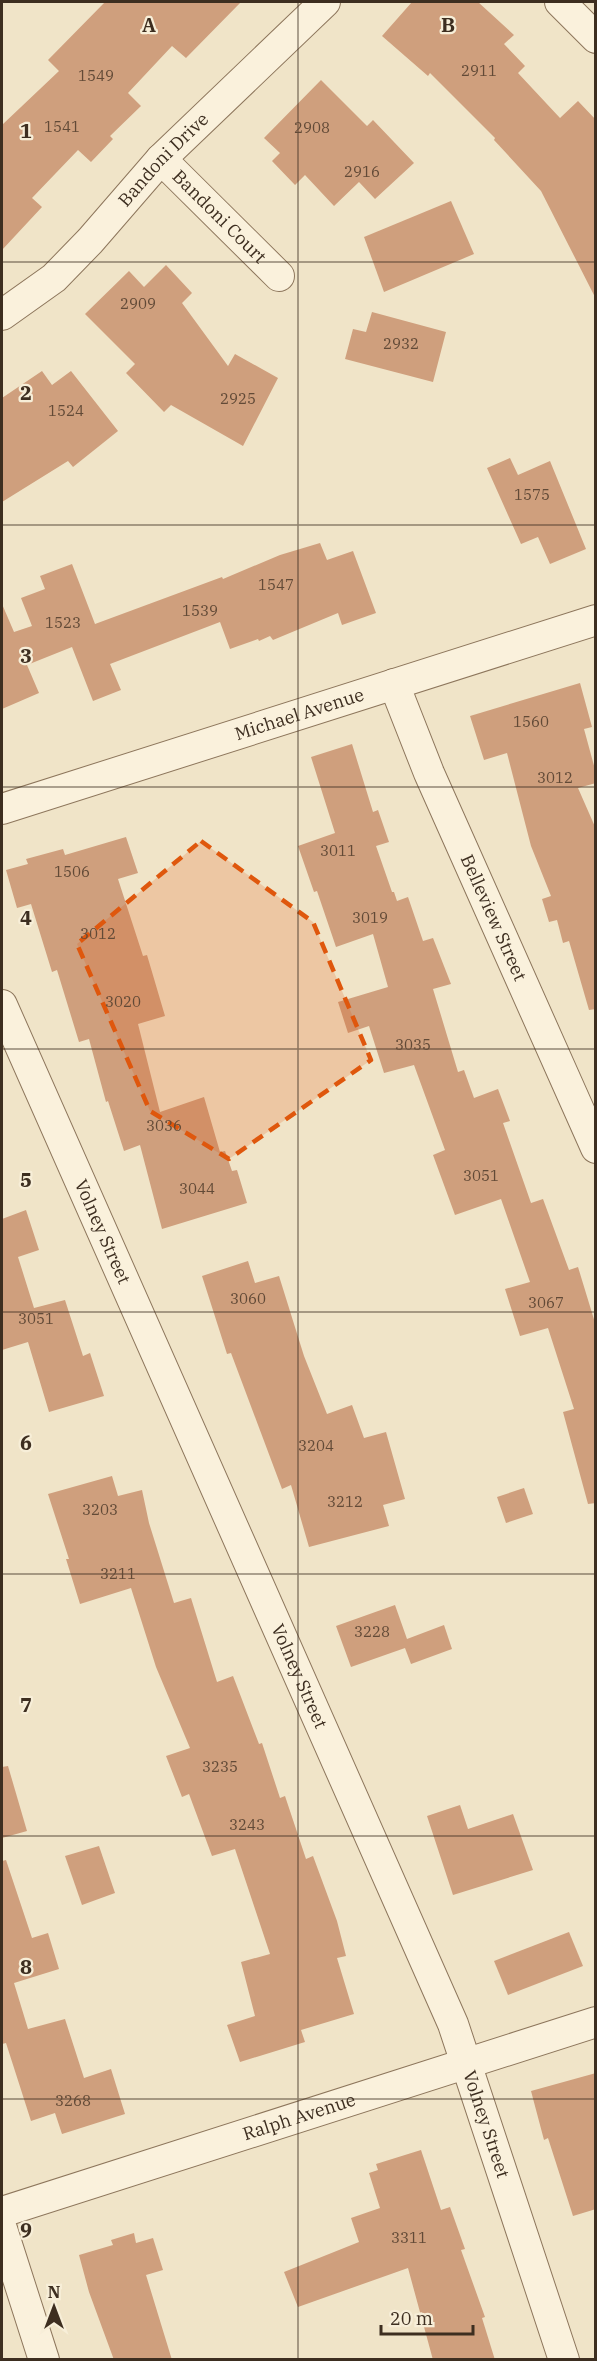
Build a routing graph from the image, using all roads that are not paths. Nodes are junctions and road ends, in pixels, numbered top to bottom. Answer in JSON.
{"nodes":[{"id":1,"x":325,"y":2,"type":"edge"},
{"id":2,"x":560,"y":2,"type":"edge"},
{"id":3,"x":596,"y":38,"type":"edge"},
{"id":4,"x":161,"y":159,"type":"junction"},
{"id":5,"x":279,"y":276,"type":"dead end"},
{"id":6,"x":2,"y":315,"type":"edge"},
{"id":7,"x":596,"y":620,"type":"edge"},
{"id":8,"x":394,"y":684,"type":"junction"},
{"id":9,"x":2,"y":809,"type":"edge"},
{"id":10,"x":2,"y":1005,"type":"edge"},
{"id":11,"x":596,"y":1148,"type":"edge"},
{"id":12,"x":596,"y":2022,"type":"edge"},
{"id":13,"x":468,"y":2063,"type":"junction"},
{"id":14,"x":2,"y":2211,"type":"edge"},
{"id":15,"x":2,"y":2229,"type":"edge"},
{"id":16,"x":44,"y":2360,"type":"edge"},
{"id":17,"x":564,"y":2360,"type":"edge"}],
"edges":[{"from":1,"to":4,"type":"street","name":"Bandoni Drive"},
{"from":2,"to":3,"type":"street"},
{"from":4,"to":5,"type":"street","name":"Bandoni Court"},
{"from":4,"to":6,"type":"street","name":"Bandoni Drive"},
{"from":7,"to":8,"type":"street","name":"Michael Avenue"},
{"from":8,"to":9,"type":"street","name":"Michael Avenue"},
{"from":8,"to":11,"type":"street","name":"Belleview Street"},
{"from":10,"to":13,"type":"street","name":"Volney Street"},
{"from":12,"to":13,"type":"street","name":"Ralph Avenue"},
{"from":13,"to":14,"type":"street","name":"Ralph Avenue"},
{"from":13,"to":17,"type":"street","name":"Volney Street"},
{"from":15,"to":16,"type":"street"}]}
